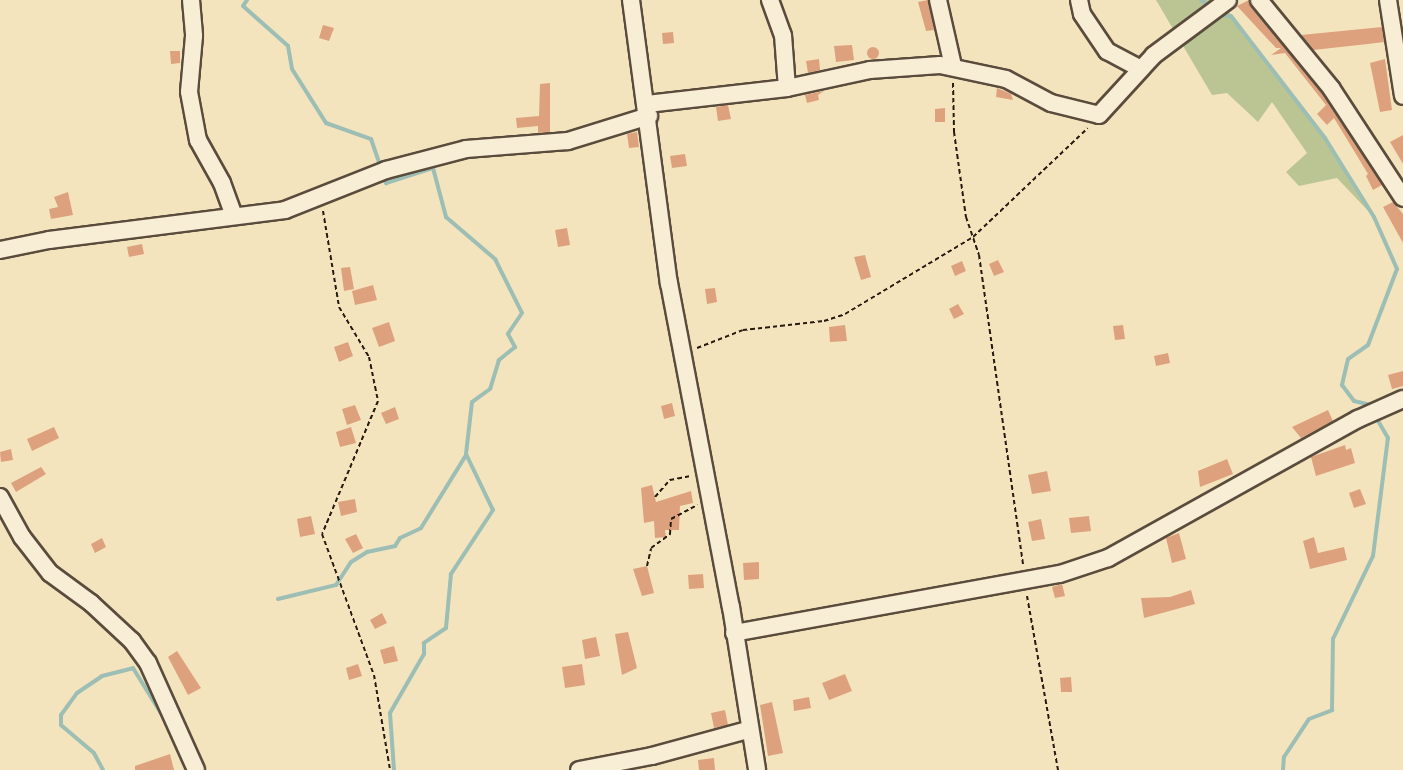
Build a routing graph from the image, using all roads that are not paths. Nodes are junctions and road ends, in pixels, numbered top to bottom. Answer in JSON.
{"nodes":[{"id":1,"x":191,"y":0,"type":"edge"},
{"id":2,"x":631,"y":0,"type":"edge"},
{"id":3,"x":770,"y":0,"type":"edge"},
{"id":4,"x":938,"y":0,"type":"edge"},
{"id":5,"x":1079,"y":0,"type":"edge"},
{"id":6,"x":1228,"y":0,"type":"edge"},
{"id":7,"x":1259,"y":0,"type":"edge"},
{"id":8,"x":1388,"y":0,"type":"edge"},
{"id":9,"x":952,"y":66,"type":"junction"},
{"id":10,"x":1139,"y":68,"type":"junction"},
{"id":11,"x":787,"y":88,"type":"junction"},
{"id":12,"x":1403,"y":96,"type":"edge"},
{"id":13,"x":648,"y":110,"type":"junction"},
{"id":14,"x":1403,"y":198,"type":"edge"},
{"id":15,"x":233,"y":214,"type":"junction"},
{"id":16,"x":0,"y":250,"type":"edge"},
{"id":17,"x":1403,"y":399,"type":"edge"},
{"id":18,"x":0,"y":497,"type":"edge"},
{"id":19,"x":735,"y":633,"type":"junction"},
{"id":20,"x":748,"y":730,"type":"junction"},
{"id":21,"x":196,"y":770,"type":"edge"},
{"id":22,"x":579,"y":770,"type":"edge"},
{"id":23,"x":757,"y":770,"type":"edge"}],
"edges":[{"from":1,"to":15,"type":"street"},
{"from":2,"to":13,"type":"street"},
{"from":3,"to":11,"type":"street"},
{"from":4,"to":9,"type":"street"},
{"from":5,"to":10,"type":"street"},
{"from":6,"to":10,"type":"street"},
{"from":7,"to":14,"type":"street"},
{"from":8,"to":12,"type":"street"},
{"from":9,"to":10,"type":"street"},
{"from":9,"to":11,"type":"street"},
{"from":11,"to":13,"type":"street"},
{"from":13,"to":15,"type":"street"},
{"from":13,"to":19,"type":"street"},
{"from":15,"to":16,"type":"street"},
{"from":17,"to":19,"type":"street"},
{"from":18,"to":21,"type":"street"},
{"from":19,"to":20,"type":"street"},
{"from":20,"to":22,"type":"street"},
{"from":20,"to":23,"type":"street"}]}
